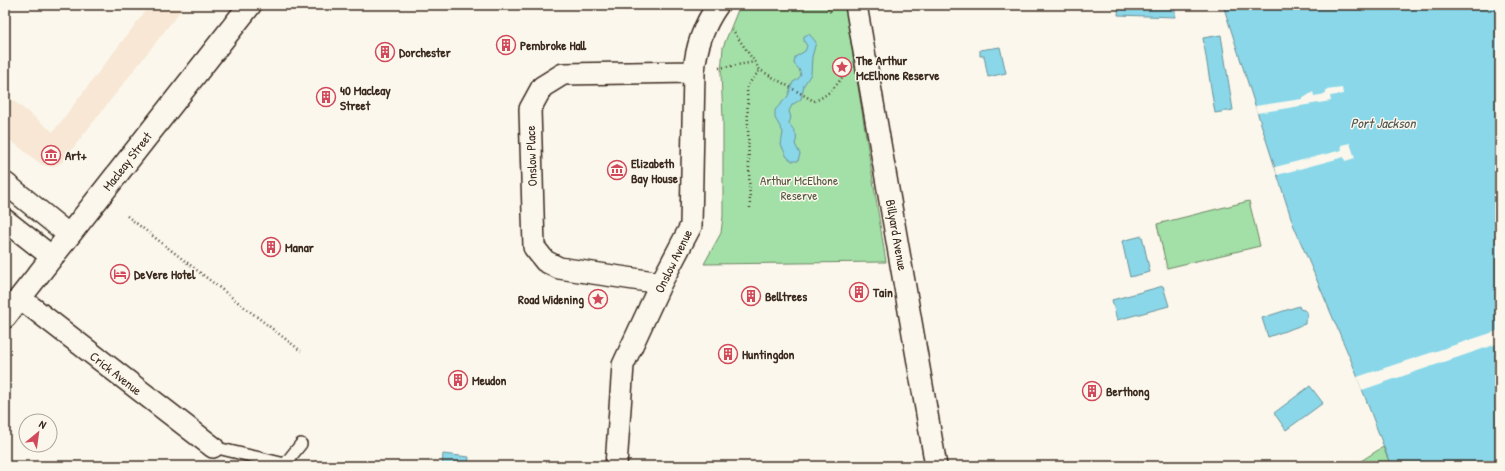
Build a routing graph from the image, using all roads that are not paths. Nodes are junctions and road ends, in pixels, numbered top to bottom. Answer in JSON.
{"nodes":[{"id":1,"x":250,"y":5,"type":"edge"},
{"id":2,"x":856,"y":5,"type":"edge"},
{"id":3,"x":717,"y":6,"type":"edge"},
{"id":4,"x":694,"y":72,"type":"junction"},
{"id":5,"x":5,"y":183,"type":"edge"},
{"id":6,"x":5,"y":220,"type":"edge"},
{"id":7,"x":69,"y":235,"type":"junction"},
{"id":8,"x":52,"y":257,"type":"junction"},
{"id":9,"x":661,"y":284,"type":"junction"},
{"id":10,"x":20,"y":298,"type":"junction"},
{"id":11,"x":5,"y":317,"type":"edge"},
{"id":12,"x":301,"y":444,"type":"dead end"},
{"id":13,"x":213,"y":447,"type":"joint"},
{"id":14,"x":616,"y":466,"type":"edge"},
{"id":15,"x":936,"y":466,"type":"edge"}],
"edges":[{"from":1,"to":7,"type":"street","name":"Macleay Street"},
{"from":2,"to":15,"type":"street","name":"Billyard Avenue"},
{"from":3,"to":4,"type":"street","name":"Onslow Avenue"},
{"from":4,"to":9,"type":"street","name":"Onslow Avenue"},
{"from":4,"to":9,"type":"street","name":"Onslow Place"},
{"from":5,"to":7,"type":"street"},
{"from":6,"to":8,"type":"street"},
{"from":7,"to":8,"type":"street","name":"Macleay Street"},
{"from":8,"to":10,"type":"street","name":"Macleay Street"},
{"from":9,"to":14,"type":"street","name":"Onslow Avenue"},
{"from":10,"to":11,"type":"street","name":"Macleay Street"},
{"from":10,"to":13,"type":"street","name":"Crick Avenue"},
{"from":12,"to":13,"type":"lane"}]}
